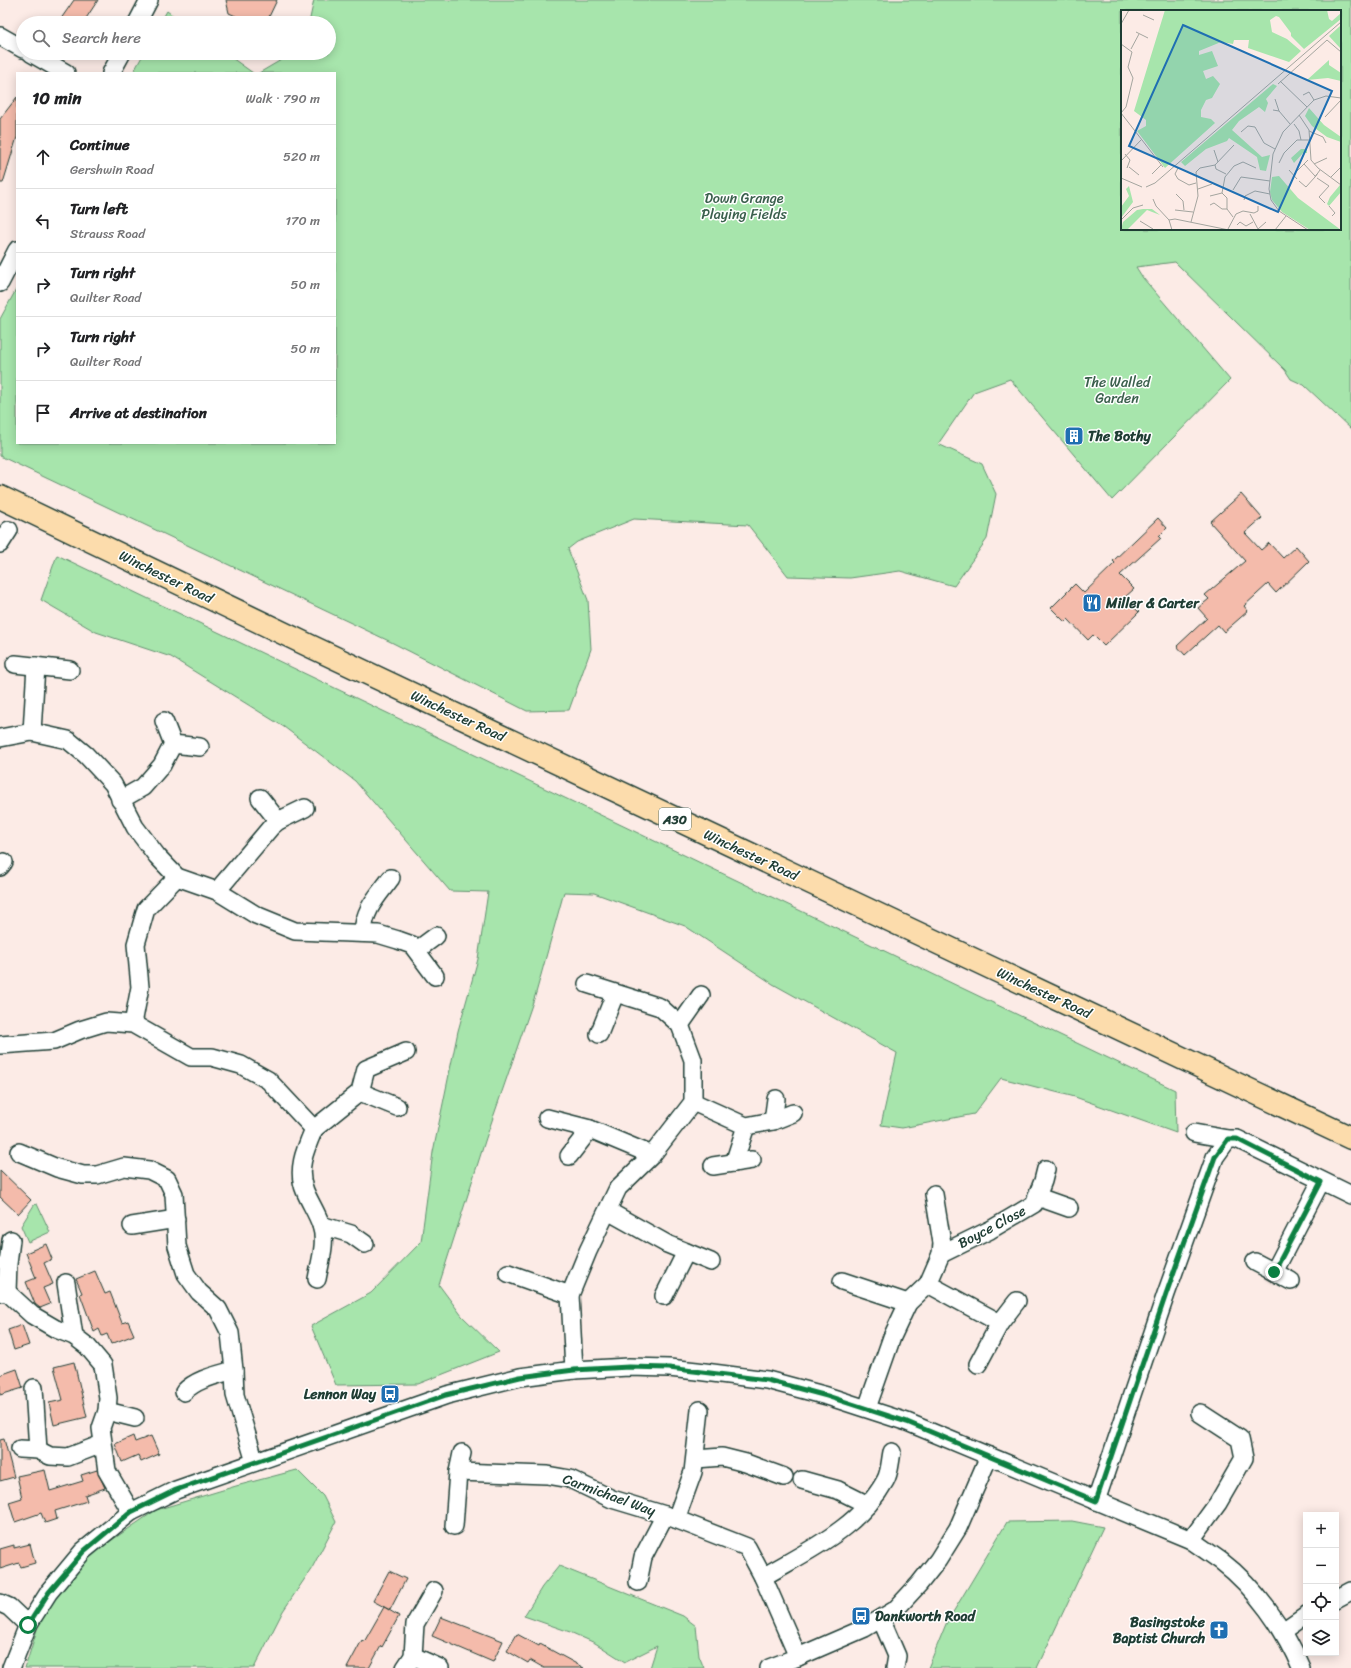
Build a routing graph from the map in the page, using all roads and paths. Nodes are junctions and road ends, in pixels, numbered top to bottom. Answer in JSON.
{"nodes":[{"id":1,"x":149,"y":0,"type":"edge"},
{"id":2,"x":141,"y":16,"type":"edge"},
{"id":3,"x":0,"y":36,"type":"edge"},
{"id":4,"x":16,"y":45,"type":"edge"},
{"id":5,"x":43,"y":60,"type":"edge"},
{"id":6,"x":118,"y":60,"type":"edge"},
{"id":7,"x":64,"y":72,"type":"edge"},
{"id":8,"x":112,"y":72,"type":"edge"},
{"id":9,"x":16,"y":252,"type":"edge"},
{"id":10,"x":0,"y":283,"type":"edge"},
{"id":11,"x":0,"y":497,"type":"edge"},
{"id":12,"x":9,"y":530,"type":"dead end"},
{"id":13,"x":0,"y":544,"type":"edge"},
{"id":14,"x":15,"y":664,"type":"dead end"},
{"id":15,"x":36,"y":666,"type":"junction"},
{"id":16,"x":70,"y":670,"type":"dead end"},
{"id":17,"x":164,"y":721,"type":"dead end"},
{"id":18,"x":32,"y":732,"type":"junction"},
{"id":19,"x":0,"y":738,"type":"edge"},
{"id":20,"x":173,"y":744,"type":"junction"},
{"id":21,"x":200,"y":747,"type":"dead end"},
{"id":22,"x":260,"y":798,"type":"dead end"},
{"id":23,"x":120,"y":800,"type":"junction"},
{"id":24,"x":305,"y":808,"type":"dead end"},
{"id":25,"x":278,"y":821,"type":"junction"},
{"id":26,"x":177,"y":877,"type":"junction"},
{"id":27,"x":391,"y":878,"type":"dead end"},
{"id":28,"x":217,"y":891,"type":"junction"},
{"id":29,"x":363,"y":933,"type":"junction"},
{"id":30,"x":436,"y":936,"type":"dead end"},
{"id":31,"x":417,"y":950,"type":"junction"},
{"id":32,"x":435,"y":976,"type":"dead end"},
{"id":33,"x":587,"y":984,"type":"dead end"},
{"id":34,"x":615,"y":994,"type":"junction"},
{"id":35,"x":701,"y":995,"type":"dead end"},
{"id":36,"x":133,"y":1024,"type":"junction"},
{"id":37,"x":680,"y":1025,"type":"junction"},
{"id":38,"x":599,"y":1034,"type":"dead end"},
{"id":39,"x":0,"y":1045,"type":"edge"},
{"id":40,"x":406,"y":1052,"type":"dead end"},
{"id":41,"x":360,"y":1092,"type":"junction"},
{"id":42,"x":776,"y":1099,"type":"dead end"},
{"id":43,"x":693,"y":1102,"type":"junction"},
{"id":44,"x":397,"y":1107,"type":"dead end"},
{"id":45,"x":793,"y":1113,"type":"dead end"},
{"id":46,"x":547,"y":1118,"type":"dead end"},
{"id":47,"x":773,"y":1121,"type":"junction"},
{"id":48,"x":746,"y":1126,"type":"junction"},
{"id":49,"x":590,"y":1129,"type":"junction"},
{"id":50,"x":314,"y":1130,"type":"junction"},
{"id":51,"x":1194,"y":1133,"type":"dead end"},
{"id":52,"x":1351,"y":1138,"type":"edge"},
{"id":53,"x":1228,"y":1139,"type":"junction"},
{"id":54,"x":19,"y":1152,"type":"dead end"},
{"id":55,"x":652,"y":1155,"type":"junction"},
{"id":56,"x":569,"y":1156,"type":"dead end"},
{"id":57,"x":752,"y":1160,"type":"dead end"},
{"id":58,"x":734,"y":1163,"type":"junction"},
{"id":59,"x":713,"y":1166,"type":"dead end"},
{"id":60,"x":1046,"y":1169,"type":"dead end"},
{"id":61,"x":1321,"y":1182,"type":"junction"},
{"id":62,"x":934,"y":1194,"type":"dead end"},
{"id":63,"x":1351,"y":1195,"type":"edge"},
{"id":64,"x":1038,"y":1197,"type":"junction"},
{"id":65,"x":1069,"y":1208,"type":"dead end"},
{"id":66,"x":608,"y":1211,"type":"junction"},
{"id":67,"x":176,"y":1219,"type":"junction"},
{"id":68,"x":321,"y":1225,"type":"junction"},
{"id":69,"x":132,"y":1226,"type":"dead end"},
{"id":70,"x":11,"y":1240,"type":"dead end"},
{"id":71,"x":365,"y":1244,"type":"dead end"},
{"id":72,"x":686,"y":1252,"type":"junction"},
{"id":73,"x":941,"y":1254,"type":"junction"},
{"id":74,"x":711,"y":1262,"type":"dead end"},
{"id":75,"x":1255,"y":1262,"type":"dead end"},
{"id":76,"x":1274,"y":1272,"type":"junction"},
{"id":77,"x":508,"y":1274,"type":"dead end"},
{"id":78,"x":317,"y":1279,"type":"dead end"},
{"id":79,"x":842,"y":1281,"type":"dead end"},
{"id":80,"x":1291,"y":1281,"type":"dead end"},
{"id":81,"x":66,"y":1284,"type":"dead end"},
{"id":82,"x":928,"y":1284,"type":"junction"},
{"id":83,"x":3,"y":1292,"type":"edge"},
{"id":84,"x":570,"y":1295,"type":"junction"},
{"id":85,"x":664,"y":1296,"type":"dead end"},
{"id":86,"x":1017,"y":1301,"type":"dead end"},
{"id":87,"x":908,"y":1303,"type":"junction"},
{"id":88,"x":1000,"y":1323,"type":"junction"},
{"id":89,"x":74,"y":1336,"type":"junction"},
{"id":90,"x":978,"y":1364,"type":"dead end"},
{"id":91,"x":234,"y":1370,"type":"junction"},
{"id":92,"x":574,"y":1370,"type":"junction"},
{"id":93,"x":34,"y":1388,"type":"dead end"},
{"id":94,"x":184,"y":1392,"type":"dead end"},
{"id":95,"x":867,"y":1408,"type":"junction"},
{"id":96,"x":700,"y":1410,"type":"dead end"},
{"id":97,"x":107,"y":1411,"type":"junction"},
{"id":98,"x":1200,"y":1413,"type":"dead end"},
{"id":99,"x":135,"y":1418,"type":"dead end"},
{"id":100,"x":102,"y":1444,"type":"junction"},
{"id":101,"x":20,"y":1449,"type":"dead end"},
{"id":102,"x":38,"y":1450,"type":"junction"},
{"id":103,"x":892,"y":1452,"type":"dead end"},
{"id":104,"x":462,"y":1453,"type":"dead end"},
{"id":105,"x":989,"y":1456,"type":"junction"},
{"id":106,"x":696,"y":1459,"type":"junction"},
{"id":107,"x":255,"y":1462,"type":"junction"},
{"id":108,"x":458,"y":1472,"type":"junction"},
{"id":109,"x":784,"y":1477,"type":"dead end"},
{"id":110,"x":802,"y":1480,"type":"dead end"},
{"id":111,"x":1096,"y":1501,"type":"junction"},
{"id":112,"x":868,"y":1505,"type":"junction"},
{"id":113,"x":131,"y":1512,"type":"junction"},
{"id":114,"x":671,"y":1517,"type":"junction"},
{"id":115,"x":454,"y":1526,"type":"dead end"},
{"id":116,"x":1191,"y":1540,"type":"junction"},
{"id":117,"x":763,"y":1577,"type":"junction"},
{"id":118,"x":638,"y":1582,"type":"dead end"},
{"id":119,"x":434,"y":1591,"type":"dead end"},
{"id":120,"x":1351,"y":1591,"type":"edge"},
{"id":121,"x":1339,"y":1597,"type":"edge"},
{"id":122,"x":0,"y":1603,"type":"edge"},
{"id":123,"x":1303,"y":1617,"type":"edge"},
{"id":124,"x":881,"y":1619,"type":"junction"},
{"id":125,"x":28,"y":1625,"type":"junction"},
{"id":126,"x":1283,"y":1631,"type":"junction"},
{"id":127,"x":798,"y":1657,"type":"junction"},
{"id":128,"x":409,"y":1662,"type":"edge"},
{"id":129,"x":11,"y":1668,"type":"edge"},
{"id":130,"x":440,"y":1668,"type":"edge"},
{"id":131,"x":769,"y":1668,"type":"edge"},
{"id":132,"x":895,"y":1668,"type":"edge"},
{"id":133,"x":1301,"y":1668,"type":"edge"}],
"edges":[{"from":1,"to":2,"type":"street"},
{"from":3,"to":4,"type":"street"},
{"from":5,"to":7,"type":"street"},
{"from":6,"to":8,"type":"street"},
{"from":9,"to":10,"type":"street"},
{"from":11,"to":52,"type":"main road","name":"Winchester Road","number":"A30"},
{"from":12,"to":13,"type":"street"},
{"from":14,"to":15,"type":"street"},
{"from":15,"to":16,"type":"street"},
{"from":15,"to":18,"type":"street"},
{"from":17,"to":20,"type":"street"},
{"from":18,"to":19,"type":"street"},
{"from":18,"to":23,"type":"street"},
{"from":20,"to":21,"type":"street"},
{"from":20,"to":23,"type":"street"},
{"from":22,"to":25,"type":"street"},
{"from":23,"to":26,"type":"street"},
{"from":24,"to":25,"type":"street"},
{"from":25,"to":28,"type":"street"},
{"from":26,"to":28,"type":"street"},
{"from":26,"to":36,"type":"street"},
{"from":27,"to":29,"type":"street"},
{"from":28,"to":29,"type":"street"},
{"from":29,"to":31,"type":"street"},
{"from":30,"to":31,"type":"street"},
{"from":31,"to":32,"type":"street"},
{"from":33,"to":34,"type":"street"},
{"from":34,"to":37,"type":"street"},
{"from":34,"to":38,"type":"street"},
{"from":35,"to":37,"type":"street"},
{"from":36,"to":39,"type":"street"},
{"from":36,"to":50,"type":"street"},
{"from":37,"to":43,"type":"street"},
{"from":40,"to":41,"type":"street"},
{"from":41,"to":44,"type":"street"},
{"from":41,"to":50,"type":"street"},
{"from":42,"to":47,"type":"street"},
{"from":43,"to":48,"type":"street"},
{"from":43,"to":55,"type":"street"},
{"from":45,"to":47,"type":"street"},
{"from":46,"to":49,"type":"street"},
{"from":47,"to":48,"type":"street"},
{"from":48,"to":58,"type":"street"},
{"from":49,"to":55,"type":"street"},
{"from":49,"to":56,"type":"street"},
{"from":50,"to":68,"type":"street"},
{"from":51,"to":53,"type":"street"},
{"from":53,"to":61,"type":"street"},
{"from":53,"to":111,"type":"street"},
{"from":54,"to":67,"type":"street"},
{"from":55,"to":66,"type":"street"},
{"from":57,"to":58,"type":"street"},
{"from":58,"to":59,"type":"street"},
{"from":60,"to":64,"type":"street","name":"Boyce Close"},
{"from":61,"to":63,"type":"street"},
{"from":61,"to":76,"type":"street"},
{"from":62,"to":73,"type":"street","name":"Boyce Close"},
{"from":64,"to":65,"type":"street","name":"Boyce Close"},
{"from":64,"to":73,"type":"street","name":"Boyce Close"},
{"from":66,"to":72,"type":"street"},
{"from":66,"to":84,"type":"street"},
{"from":67,"to":69,"type":"street"},
{"from":67,"to":91,"type":"street"},
{"from":68,"to":71,"type":"street"},
{"from":68,"to":78,"type":"street"},
{"from":70,"to":83,"type":"street"},
{"from":72,"to":74,"type":"street"},
{"from":72,"to":85,"type":"street"},
{"from":73,"to":82,"type":"street","name":"Boyce Close"},
{"from":75,"to":76,"type":"street"},
{"from":76,"to":80,"type":"street"},
{"from":77,"to":84,"type":"street"},
{"from":79,"to":87,"type":"street"},
{"from":81,"to":89,"type":"street"},
{"from":82,"to":87,"type":"street","name":"Boyce Close"},
{"from":82,"to":88,"type":"street"},
{"from":83,"to":89,"type":"street"},
{"from":84,"to":92,"type":"street"},
{"from":86,"to":88,"type":"street"},
{"from":87,"to":95,"type":"street","name":"Boyce Close"},
{"from":88,"to":90,"type":"street"},
{"from":89,"to":97,"type":"street"},
{"from":91,"to":94,"type":"street"},
{"from":91,"to":107,"type":"street"},
{"from":92,"to":95,"type":"street"},
{"from":92,"to":107,"type":"street"},
{"from":93,"to":102,"type":"street"},
{"from":95,"to":105,"type":"street"},
{"from":96,"to":106,"type":"street","name":"Carmichael Way"},
{"from":97,"to":99,"type":"street"},
{"from":97,"to":100,"type":"street"},
{"from":98,"to":116,"type":"street"},
{"from":100,"to":102,"type":"street"},
{"from":100,"to":113,"type":"street"},
{"from":101,"to":102,"type":"street"},
{"from":103,"to":112,"type":"street"},
{"from":104,"to":108,"type":"street"},
{"from":105,"to":111,"type":"street"},
{"from":105,"to":124,"type":"street"},
{"from":106,"to":109,"type":"street"},
{"from":106,"to":114,"type":"street","name":"Carmichael Way"},
{"from":107,"to":113,"type":"street"},
{"from":108,"to":114,"type":"street","name":"Carmichael Way"},
{"from":108,"to":115,"type":"street"},
{"from":110,"to":112,"type":"street"},
{"from":111,"to":116,"type":"street"},
{"from":112,"to":117,"type":"street"},
{"from":113,"to":125,"type":"street"},
{"from":114,"to":117,"type":"street","name":"Carmichael Way"},
{"from":114,"to":118,"type":"street","name":"Carmichael Way"},
{"from":116,"to":126,"type":"street"},
{"from":117,"to":127,"type":"street","name":"Carmichael Way"},
{"from":119,"to":128,"type":"street"},
{"from":120,"to":121,"type":"street"},
{"from":122,"to":125,"type":"street"},
{"from":123,"to":126,"type":"street"},
{"from":124,"to":127,"type":"street"},
{"from":124,"to":132,"type":"street"},
{"from":125,"to":129,"type":"street"},
{"from":126,"to":133,"type":"street"},
{"from":127,"to":131,"type":"street"},
{"from":128,"to":130,"type":"street"}]}
